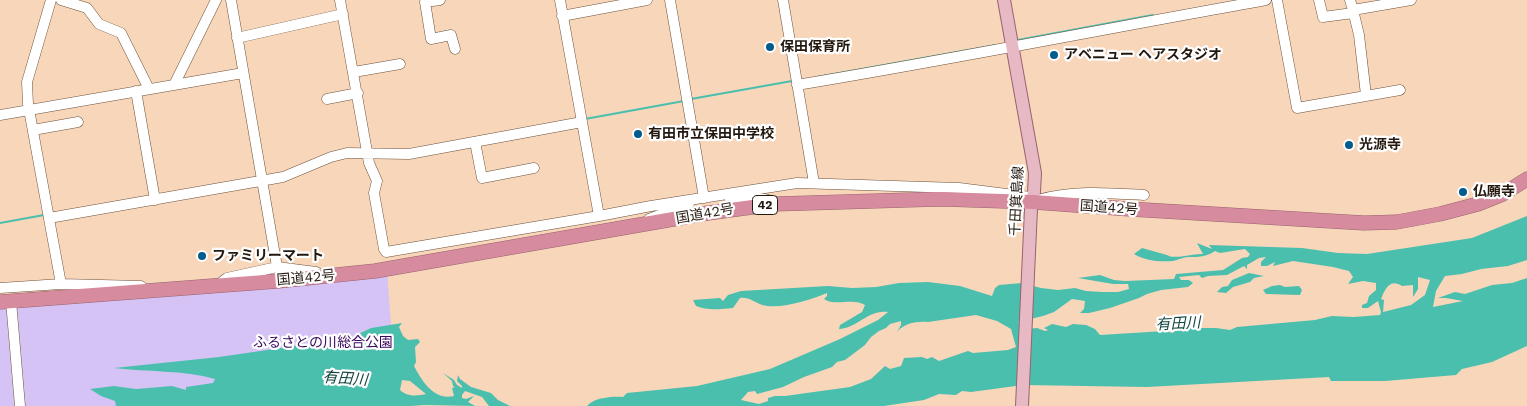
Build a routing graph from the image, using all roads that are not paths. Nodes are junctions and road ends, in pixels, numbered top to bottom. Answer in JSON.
{"nodes":[{"id":1,"x":51,"y":0,"type":"edge"},
{"id":2,"x":61,"y":0,"type":"edge"},
{"id":3,"x":216,"y":0,"type":"edge"},
{"id":4,"x":231,"y":0,"type":"edge"},
{"id":5,"x":340,"y":0,"type":"edge"},
{"id":6,"x":440,"y":0,"type":"edge"},
{"id":7,"x":560,"y":0,"type":"edge"},
{"id":8,"x":647,"y":0,"type":"edge"},
{"id":9,"x":670,"y":0,"type":"edge"},
{"id":10,"x":782,"y":0,"type":"edge"},
{"id":11,"x":1004,"y":0,"type":"edge"},
{"id":12,"x":1266,"y":0,"type":"edge"},
{"id":13,"x":1277,"y":0,"type":"edge"},
{"id":14,"x":1319,"y":0,"type":"edge"},
{"id":15,"x":1411,"y":0,"type":"edge"},
{"id":16,"x":1352,"y":8,"type":"edge"},
{"id":17,"x":344,"y":14,"type":"junction"},
{"id":18,"x":562,"y":16,"type":"junction"},
{"id":19,"x":237,"y":38,"type":"junction"},
{"id":20,"x":1012,"y":47,"type":"junction"},
{"id":21,"x":455,"y":49,"type":"dead end"},
{"id":22,"x":400,"y":64,"type":"dead end"},
{"id":23,"x":354,"y":72,"type":"junction"},
{"id":24,"x":243,"y":73,"type":"junction"},
{"id":25,"x":174,"y":84,"type":"junction"},
{"id":26,"x":797,"y":85,"type":"junction"},
{"id":27,"x":149,"y":89,"type":"junction"},
{"id":28,"x":1400,"y":90,"type":"dead end"},
{"id":29,"x":136,"y":91,"type":"junction"},
{"id":30,"x":358,"y":93,"type":"junction"},
{"id":31,"x":1366,"y":95,"type":"junction"},
{"id":32,"x":327,"y":99,"type":"dead end"},
{"id":33,"x":29,"y":110,"type":"junction"},
{"id":34,"x":0,"y":115,"type":"edge"},
{"id":35,"x":78,"y":122,"type":"dead end"},
{"id":36,"x":582,"y":122,"type":"junction"},
{"id":37,"x":33,"y":130,"type":"junction"},
{"id":38,"x":475,"y":142,"type":"junction"},
{"id":39,"x":368,"y":153,"type":"junction"},
{"id":40,"x":534,"y":168,"type":"dead end"},
{"id":41,"x":1527,"y":179,"type":"edge"},
{"id":42,"x":262,"y":180,"type":"junction"},
{"id":43,"x":814,"y":183,"type":"junction"},
{"id":44,"x":1144,"y":195,"type":"dead end"},
{"id":45,"x":704,"y":198,"type":"junction"},
{"id":46,"x":155,"y":200,"type":"junction"},
{"id":47,"x":1033,"y":203,"type":"junction"},
{"id":48,"x":775,"y":204,"type":"junction"},
{"id":49,"x":599,"y":216,"type":"junction"},
{"id":50,"x":49,"y":218,"type":"junction"},
{"id":51,"x":643,"y":225,"type":"junction"},
{"id":52,"x":277,"y":267,"type":"junction"},
{"id":53,"x":322,"y":277,"type":"junction"},
{"id":54,"x":61,"y":284,"type":"junction"},
{"id":55,"x":222,"y":285,"type":"junction"},
{"id":56,"x":0,"y":288,"type":"edge"},
{"id":57,"x":148,"y":291,"type":"junction"},
{"id":58,"x":8,"y":303,"type":"edge"},
{"id":59,"x":20,"y":406,"type":"edge"},
{"id":60,"x":1022,"y":406,"type":"edge"}],
"edges":[{"from":1,"to":33,"type":"street"},
{"from":2,"to":27,"type":"street"},
{"from":3,"to":25,"type":"street"},
{"from":4,"to":19,"type":"street"},
{"from":5,"to":17,"type":"street"},
{"from":6,"to":21,"type":"street"},
{"from":7,"to":18,"type":"street"},
{"from":8,"to":18,"type":"street"},
{"from":9,"to":45,"type":"street"},
{"from":10,"to":26,"type":"street"},
{"from":11,"to":20,"type":"main road","name":"千田箕島線"},
{"from":12,"to":20,"type":"street"},
{"from":13,"to":31,"type":"street"},
{"from":14,"to":16,"type":"street"},
{"from":15,"to":16,"type":"street"},
{"from":16,"to":31,"type":"street"},
{"from":17,"to":19,"type":"street"},
{"from":17,"to":23,"type":"street"},
{"from":18,"to":36,"type":"street"},
{"from":19,"to":24,"type":"street"},
{"from":20,"to":26,"type":"street"},
{"from":20,"to":47,"type":"main road","name":"千田箕島線"},
{"from":22,"to":23,"type":"street"},
{"from":23,"to":30,"type":"street"},
{"from":24,"to":25,"type":"street"},
{"from":24,"to":42,"type":"street"},
{"from":25,"to":27,"type":"street"},
{"from":26,"to":43,"type":"street"},
{"from":27,"to":29,"type":"street"},
{"from":28,"to":31,"type":"street"},
{"from":29,"to":33,"type":"street"},
{"from":29,"to":46,"type":"street"},
{"from":30,"to":32,"type":"street"},
{"from":30,"to":39,"type":"street"},
{"from":33,"to":34,"type":"street"},
{"from":33,"to":37,"type":"street"},
{"from":35,"to":37,"type":"street"},
{"from":36,"to":38,"type":"street"},
{"from":36,"to":49,"type":"street"},
{"from":37,"to":50,"type":"street"},
{"from":38,"to":39,"type":"street"},
{"from":38,"to":40,"type":"street"},
{"from":39,"to":42,"type":"street"},
{"from":39,"to":49,"type":"street"},
{"from":41,"to":47,"type":"highway","name":"国道42号","number":"42"},
{"from":42,"to":46,"type":"street"},
{"from":42,"to":52,"type":"street"},
{"from":43,"to":45,"type":"street"},
{"from":43,"to":47,"type":"street"},
{"from":44,"to":47,"type":"street"},
{"from":45,"to":48,"type":"street"},
{"from":45,"to":49,"type":"street"},
{"from":45,"to":51,"type":"street"},
{"from":46,"to":50,"type":"street"},
{"from":47,"to":48,"type":"highway","name":"国道42号","number":"42"},
{"from":47,"to":60,"type":"main road","name":"千田箕島線"},
{"from":48,"to":51,"type":"highway","name":"国道42号","number":"42"},
{"from":50,"to":54,"type":"street"},
{"from":51,"to":53,"type":"highway","name":"国道42号","number":"42"},
{"from":52,"to":53,"type":"street"},
{"from":52,"to":55,"type":"street"},
{"from":53,"to":55,"type":"highway","name":"国道42号","number":"42"},
{"from":54,"to":56,"type":"street"},
{"from":54,"to":57,"type":"street"},
{"from":55,"to":57,"type":"highway","name":"国道42号","number":"42"},
{"from":57,"to":58,"type":"highway","name":"国道42号","number":"42"},
{"from":58,"to":59,"type":"street"}]}
